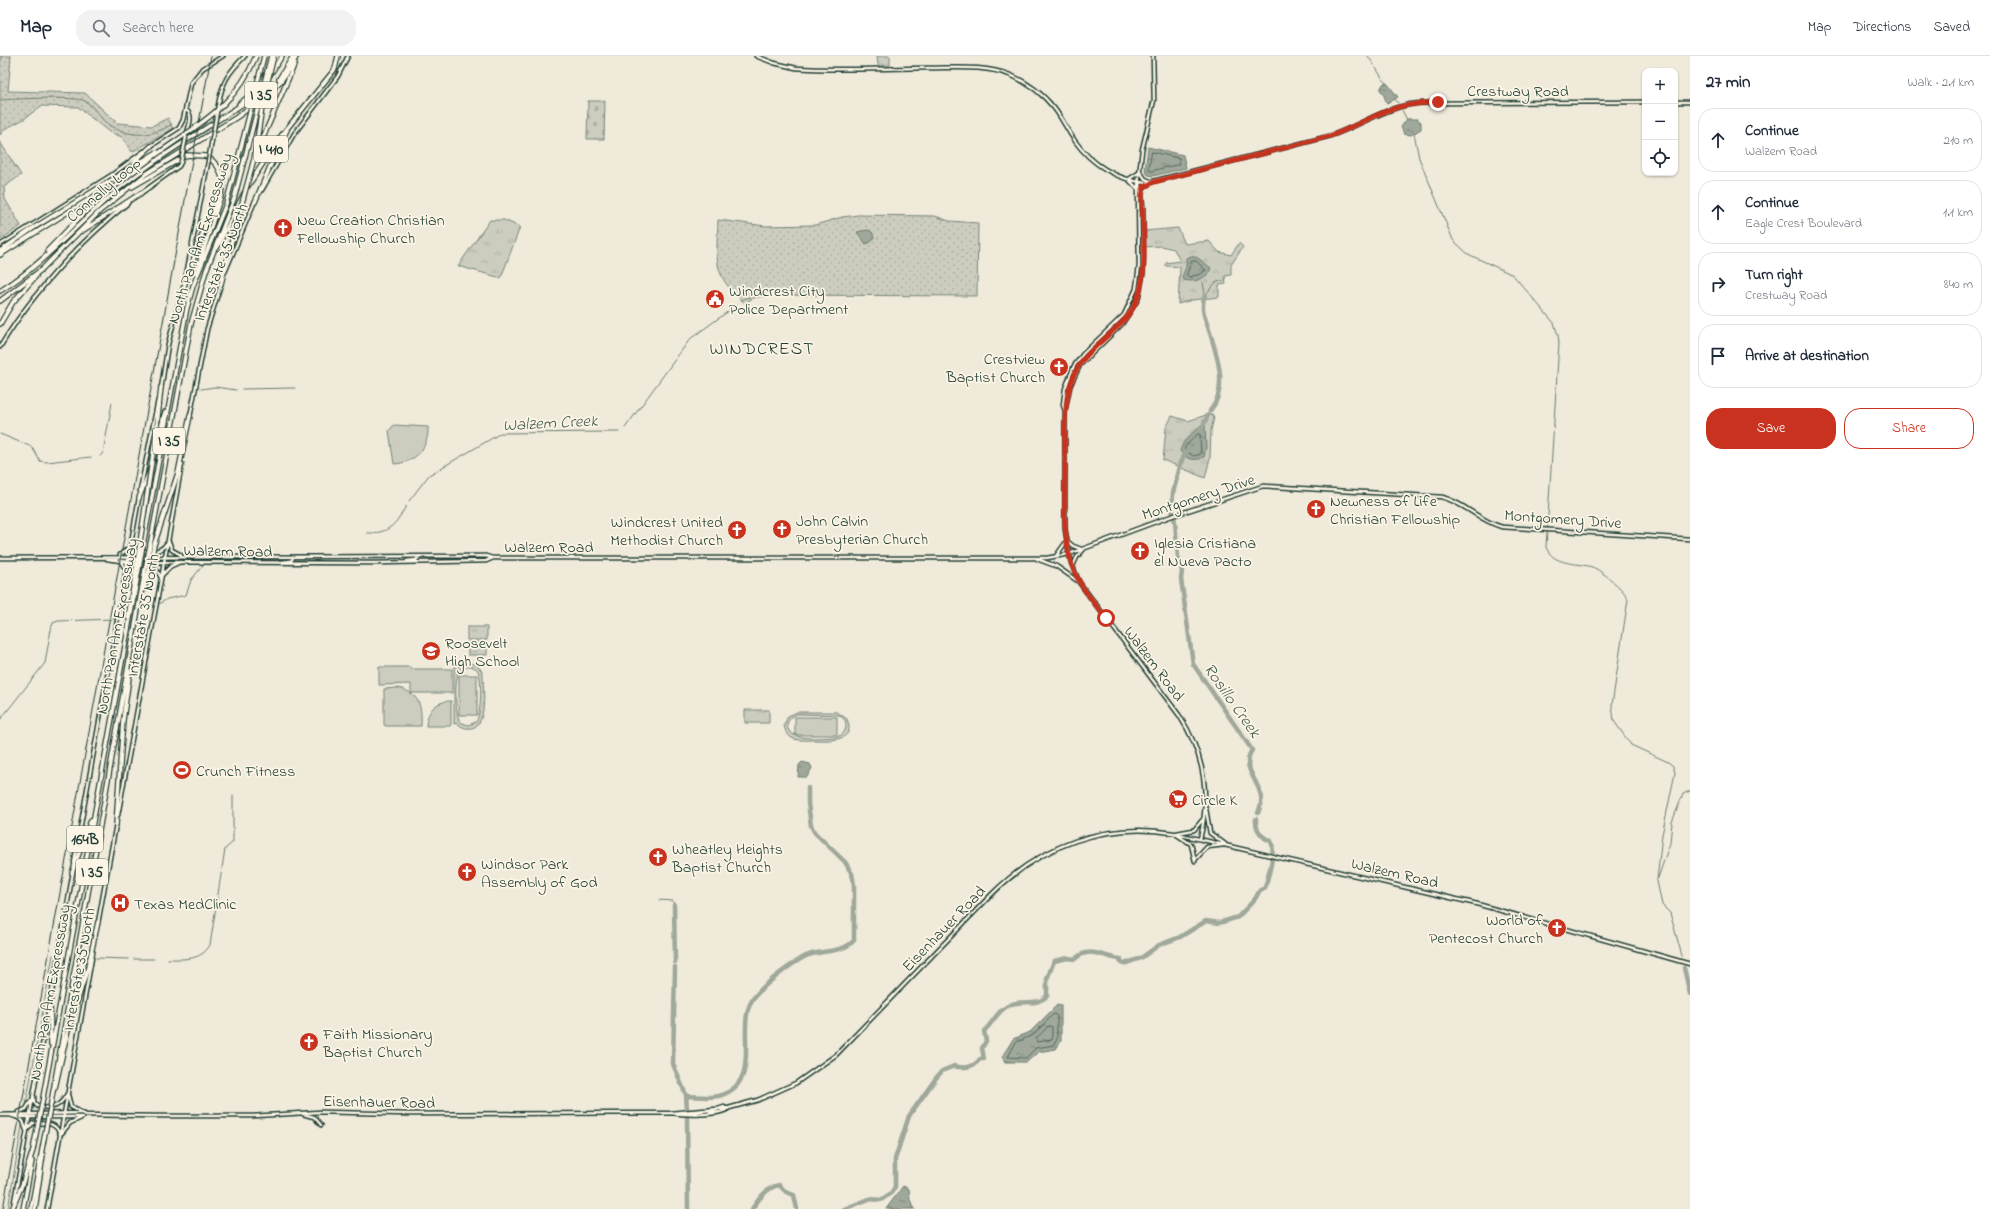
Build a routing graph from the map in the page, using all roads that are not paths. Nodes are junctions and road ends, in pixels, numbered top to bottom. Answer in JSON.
{"nodes":[{"id":1,"x":223,"y":56,"type":"edge"},
{"id":2,"x":245,"y":56,"type":"edge"},
{"id":3,"x":256,"y":56,"type":"edge"},
{"id":4,"x":264,"y":56,"type":"edge"},
{"id":5,"x":274,"y":56,"type":"edge"},
{"id":6,"x":282,"y":56,"type":"edge"},
{"id":7,"x":293,"y":56,"type":"edge"},
{"id":8,"x":297,"y":56,"type":"edge"},
{"id":9,"x":338,"y":56,"type":"edge"},
{"id":10,"x":348,"y":56,"type":"edge"},
{"id":11,"x":756,"y":56,"type":"edge"},
{"id":12,"x":1153,"y":56,"type":"edge"},
{"id":13,"x":269,"y":91,"type":"junction"},
{"id":14,"x":1642,"y":102,"type":"edge"},
{"id":15,"x":1678,"y":102,"type":"edge"},
{"id":16,"x":1690,"y":102,"type":"edge"},
{"id":17,"x":186,"y":110,"type":"junction"},
{"id":18,"x":228,"y":114,"type":"junction"},
{"id":19,"x":292,"y":121,"type":"junction"},
{"id":20,"x":179,"y":128,"type":"junction"},
{"id":21,"x":208,"y":128,"type":"junction"},
{"id":22,"x":186,"y":135,"type":"junction"},
{"id":23,"x":173,"y":142,"type":"junction"},
{"id":24,"x":151,"y":146,"type":"junction"},
{"id":25,"x":254,"y":159,"type":"junction"},
{"id":26,"x":1140,"y":172,"type":"junction"},
{"id":27,"x":1127,"y":179,"type":"junction"},
{"id":28,"x":114,"y":182,"type":"junction"},
{"id":29,"x":1140,"y":182,"type":"junction"},
{"id":30,"x":1153,"y":182,"type":"junction"},
{"id":31,"x":223,"y":185,"type":"junction"},
{"id":32,"x":127,"y":189,"type":"junction"},
{"id":33,"x":1138,"y":190,"type":"junction"},
{"id":34,"x":141,"y":193,"type":"junction"},
{"id":35,"x":1142,"y":195,"type":"junction"},
{"id":36,"x":255,"y":202,"type":"junction"},
{"id":37,"x":70,"y":240,"type":"junction"},
{"id":38,"x":0,"y":244,"type":"edge"},
{"id":39,"x":0,"y":250,"type":"edge"},
{"id":40,"x":214,"y":251,"type":"junction"},
{"id":41,"x":0,"y":255,"type":"edge"},
{"id":42,"x":46,"y":265,"type":"junction"},
{"id":43,"x":34,"y":266,"type":"junction"},
{"id":44,"x":221,"y":284,"type":"junction"},
{"id":45,"x":193,"y":286,"type":"junction"},
{"id":46,"x":183,"y":289,"type":"junction"},
{"id":47,"x":0,"y":292,"type":"edge"},
{"id":48,"x":0,"y":301,"type":"edge"},
{"id":49,"x":0,"y":324,"type":"edge"},
{"id":50,"x":0,"y":347,"type":"edge"},
{"id":51,"x":161,"y":387,"type":"junction"},
{"id":52,"x":170,"y":396,"type":"junction"},
{"id":53,"x":1066,"y":411,"type":"junction"},
{"id":54,"x":190,"y":416,"type":"junction"},
{"id":55,"x":139,"y":498,"type":"junction"},
{"id":56,"x":1690,"y":539,"type":"edge"},
{"id":57,"x":168,"y":540,"type":"junction"},
{"id":58,"x":132,"y":541,"type":"junction"},
{"id":59,"x":1066,"y":541,"type":"junction"},
{"id":60,"x":152,"y":545,"type":"junction"},
{"id":61,"x":132,"y":546,"type":"junction"},
{"id":62,"x":1083,"y":549,"type":"junction"},
{"id":63,"x":1069,"y":554,"type":"junction"},
{"id":64,"x":118,"y":556,"type":"junction"},
{"id":65,"x":130,"y":556,"type":"junction"},
{"id":66,"x":165,"y":556,"type":"junction"},
{"id":67,"x":183,"y":556,"type":"junction"},
{"id":68,"x":419,"y":557,"type":"junction"},
{"id":69,"x":1055,"y":557,"type":"junction"},
{"id":70,"x":0,"y":558,"type":"edge"},
{"id":71,"x":293,"y":558,"type":"junction"},
{"id":72,"x":492,"y":558,"type":"junction"},
{"id":73,"x":1034,"y":558,"type":"junction"},
{"id":74,"x":107,"y":559,"type":"junction"},
{"id":75,"x":120,"y":561,"type":"junction"},
{"id":76,"x":164,"y":561,"type":"junction"},
{"id":77,"x":129,"y":562,"type":"junction"},
{"id":78,"x":184,"y":562,"type":"junction"},
{"id":79,"x":273,"y":563,"type":"junction"},
{"id":80,"x":399,"y":563,"type":"junction"},
{"id":81,"x":1073,"y":567,"type":"junction"},
{"id":82,"x":137,"y":569,"type":"junction"},
{"id":83,"x":127,"y":571,"type":"junction"},
{"id":84,"x":161,"y":575,"type":"junction"},
{"id":85,"x":161,"y":579,"type":"junction"},
{"id":86,"x":1080,"y":582,"type":"junction"},
{"id":87,"x":133,"y":644,"type":"junction"},
{"id":88,"x":96,"y":805,"type":"junction"},
{"id":89,"x":1206,"y":805,"type":"junction"},
{"id":90,"x":1204,"y":818,"type":"junction"},
{"id":91,"x":116,"y":825,"type":"junction"},
{"id":92,"x":1173,"y":833,"type":"junction"},
{"id":93,"x":1200,"y":839,"type":"junction"},
{"id":94,"x":1227,"y":845,"type":"junction"},
{"id":95,"x":72,"y":873,"type":"junction"},
{"id":96,"x":98,"y":922,"type":"junction"},
{"id":97,"x":1690,"y":964,"type":"edge"},
{"id":98,"x":50,"y":1003,"type":"junction"},
{"id":99,"x":51,"y":1053,"type":"junction"},
{"id":100,"x":68,"y":1092,"type":"junction"},
{"id":101,"x":34,"y":1093,"type":"junction"},
{"id":102,"x":51,"y":1102,"type":"junction"},
{"id":103,"x":724,"y":1107,"type":"junction"},
{"id":104,"x":729,"y":1108,"type":"junction"},
{"id":105,"x":710,"y":1109,"type":"junction"},
{"id":106,"x":16,"y":1113,"type":"junction"},
{"id":107,"x":30,"y":1113,"type":"junction"},
{"id":108,"x":64,"y":1113,"type":"junction"},
{"id":109,"x":82,"y":1113,"type":"junction"},
{"id":110,"x":296,"y":1113,"type":"junction"},
{"id":111,"x":671,"y":1113,"type":"junction"},
{"id":112,"x":710,"y":1113,"type":"junction"},
{"id":113,"x":0,"y":1115,"type":"edge"},
{"id":114,"x":8,"y":1115,"type":"junction"},
{"id":115,"x":682,"y":1115,"type":"junction"},
{"id":116,"x":84,"y":1116,"type":"junction"},
{"id":117,"x":16,"y":1117,"type":"junction"},
{"id":118,"x":29,"y":1117,"type":"junction"},
{"id":119,"x":63,"y":1118,"type":"junction"},
{"id":120,"x":321,"y":1125,"type":"dead end"},
{"id":121,"x":46,"y":1130,"type":"junction"},
{"id":122,"x":26,"y":1131,"type":"junction"},
{"id":123,"x":61,"y":1135,"type":"junction"},
{"id":124,"x":33,"y":1150,"type":"junction"},
{"id":125,"x":13,"y":1208,"type":"edge"},
{"id":126,"x":23,"y":1209,"type":"edge"},
{"id":127,"x":31,"y":1209,"type":"edge"},
{"id":128,"x":35,"y":1209,"type":"edge"},
{"id":129,"x":48,"y":1209,"type":"edge"}],
"edges":[{"from":1,"to":17,"type":"main road"},
{"from":2,"to":46,"type":"main road","name":"Interstate 35 North","bridge":true},
{"from":3,"to":23,"type":"highway","bridge":true},
{"from":4,"to":45,"type":"highway","name":"North Pan Am Expressway","number":"I 35","bridge":true},
{"from":5,"to":18,"type":"highway"},
{"from":5,"to":25,"type":"highway","bridge":true},
{"from":5,"to":40,"type":"highway","name":"North Pan Am Expressway","number":"I 35","bridge":true},
{"from":6,"to":18,"type":"highway"},
{"from":7,"to":13,"type":"highway"},
{"from":8,"to":13,"type":"highway"},
{"from":8,"to":25,"type":"highway","bridge":true},
{"from":9,"to":19,"type":"highway","number":"I 410"},
{"from":10,"to":36,"type":"main road","name":"Interstate 35 North"},
{"from":11,"to":27,"type":"main road"},
{"from":12,"to":26,"type":"main road"},
{"from":13,"to":32,"type":"highway"},
{"from":14,"to":30,"type":"main road","name":"Crestway Road"},
{"from":15,"to":16,"type":"main road"},
{"from":17,"to":20,"type":"main road"},
{"from":17,"to":22,"type":"main road"},
{"from":18,"to":21,"type":"highway","name":"Connally Loop"},
{"from":19,"to":36,"type":"highway"},
{"from":19,"to":40,"type":"highway","number":"I 410"},
{"from":20,"to":22,"type":"main road"},
{"from":20,"to":24,"type":"main road"},
{"from":21,"to":28,"type":"highway"},
{"from":21,"to":43,"type":"highway","name":"Connally Loop"},
{"from":22,"to":34,"type":"main road","bridge":true},
{"from":23,"to":39,"type":"highway","bridge":true},
{"from":23,"to":43,"type":"highway","bridge":true},
{"from":24,"to":28,"type":"highway"},
{"from":24,"to":38,"type":"main road"},
{"from":25,"to":44,"type":"highway","bridge":true},
{"from":26,"to":27,"type":"main road"},
{"from":26,"to":29,"type":"main road"},
{"from":26,"to":30,"type":"main road"},
{"from":27,"to":29,"type":"main road","name":"Crestway Road"},
{"from":27,"to":33,"type":"main road"},
{"from":28,"to":41,"type":"highway"},
{"from":29,"to":30,"type":"main road","name":"Crestway Road"},
{"from":29,"to":33,"type":"main road"},
{"from":29,"to":35,"type":"main road"},
{"from":30,"to":35,"type":"main road"},
{"from":31,"to":32,"type":"highway"},
{"from":31,"to":45,"type":"highway"},
{"from":31,"to":46,"type":"highway"},
{"from":32,"to":37,"type":"highway","name":"Connally Loop"},
{"from":33,"to":53,"type":"main road"},
{"from":34,"to":37,"type":"highway"},
{"from":34,"to":50,"type":"main road"},
{"from":35,"to":53,"type":"main road"},
{"from":36,"to":44,"type":"main road","name":"Interstate 35 North"},
{"from":37,"to":42,"type":"highway","name":"Connally Loop"},
{"from":40,"to":60,"type":"highway","name":"North Pan Am Expressway","number":"I 35"},
{"from":42,"to":48,"type":"highway","name":"Connally Loop"},
{"from":42,"to":49,"type":"highway"},
{"from":43,"to":47,"type":"highway","name":"Connally Loop"},
{"from":44,"to":54,"type":"main road","name":"Interstate 35 North"},
{"from":45,"to":52,"type":"highway","name":"North Pan Am Expressway","number":"I 35"},
{"from":46,"to":51,"type":"main road","name":"Interstate 35 North"},
{"from":51,"to":55,"type":"main road","name":"Interstate 35 North"},
{"from":51,"to":82,"type":"highway","bridge":true},
{"from":52,"to":55,"type":"highway"},
{"from":52,"to":82,"type":"highway","name":"North Pan Am Expressway","number":"I 35","bridge":true},
{"from":53,"to":59,"type":"main road"},
{"from":54,"to":57,"type":"main road","name":"Interstate 35 North"},
{"from":54,"to":60,"type":"highway"},
{"from":55,"to":58,"type":"main road","name":"Interstate 35 North"},
{"from":56,"to":62,"type":"main road","name":"Montgomery Drive"},
{"from":57,"to":58,"type":"main road"},
{"from":57,"to":66,"type":"main road","name":"Interstate 35 North"},
{"from":57,"to":67,"type":"main road"},
{"from":58,"to":61,"type":"main road","name":"Interstate 35 North"},
{"from":59,"to":62,"type":"main road"},
{"from":59,"to":63,"type":"main road"},
{"from":59,"to":69,"type":"main road"},
{"from":60,"to":87,"type":"highway","name":"North Pan Am Expressway","number":"I 35","bridge":true},
{"from":61,"to":64,"type":"main road"},
{"from":61,"to":65,"type":"main road","name":"Interstate 35 North"},
{"from":62,"to":63,"type":"main road","name":"Montgomery Drive"},
{"from":62,"to":81,"type":"main road"},
{"from":63,"to":69,"type":"main road","name":"Walzem Road"},
{"from":63,"to":81,"type":"main road","name":"Walzem Road"},
{"from":64,"to":65,"type":"main road","name":"Walzem Road"},
{"from":64,"to":74,"type":"main road","name":"Walzem Road"},
{"from":65,"to":66,"type":"main road","name":"Walzem Road"},
{"from":65,"to":77,"type":"main road","name":"Interstate 35 North"},
{"from":66,"to":67,"type":"main road","name":"Walzem Road"},
{"from":66,"to":76,"type":"main road","name":"Interstate 35 North"},
{"from":67,"to":71,"type":"main road","name":"Walzem Road"},
{"from":68,"to":71,"type":"main road","name":"Walzem Road"},
{"from":68,"to":72,"type":"main road","name":"Walzem Road"},
{"from":68,"to":80,"type":"main road"},
{"from":69,"to":73,"type":"main road","name":"Walzem Road"},
{"from":70,"to":74,"type":"main road","name":"Walzem Road"},
{"from":71,"to":79,"type":"main road"},
{"from":72,"to":73,"type":"main road","name":"Walzem Road"},
{"from":72,"to":80,"type":"main road","name":"Walzem Road"},
{"from":73,"to":86,"type":"main road"},
{"from":74,"to":75,"type":"main road","name":"Walzem Road"},
{"from":75,"to":77,"type":"main road","name":"Walzem Road"},
{"from":75,"to":83,"type":"main road"},
{"from":76,"to":77,"type":"main road","name":"Walzem Road"},
{"from":76,"to":78,"type":"main road","name":"Walzem Road"},
{"from":76,"to":84,"type":"main road","name":"Interstate 35 North"},
{"from":77,"to":83,"type":"main road","name":"Interstate 35 North"},
{"from":78,"to":79,"type":"main road","name":"Walzem Road"},
{"from":78,"to":84,"type":"main road"},
{"from":79,"to":80,"type":"main road","name":"Walzem Road"},
{"from":81,"to":86,"type":"main road","name":"Walzem Road"},
{"from":82,"to":88,"type":"highway","name":"North Pan Am Expressway","number":"I 35"},
{"from":83,"to":85,"type":"main road"},
{"from":83,"to":95,"type":"main road","name":"Interstate 35 North"},
{"from":84,"to":85,"type":"main road","name":"Interstate 35 North"},
{"from":85,"to":91,"type":"main road","name":"Interstate 35 North"},
{"from":86,"to":89,"type":"main road","name":"Walzem Road"},
{"from":87,"to":91,"type":"highway"},
{"from":87,"to":102,"type":"highway","name":"North Pan Am Expressway","number":"I 35"},
{"from":88,"to":95,"type":"highway","number":"164B"},
{"from":88,"to":99,"type":"highway","name":"North Pan Am Expressway","number":"I 35"},
{"from":89,"to":90,"type":"main road","name":"Walzem Road"},
{"from":89,"to":94,"type":"main road"},
{"from":90,"to":92,"type":"main road"},
{"from":90,"to":93,"type":"main road","name":"Walzem Road"},
{"from":91,"to":96,"type":"main road","name":"Interstate 35 North"},
{"from":92,"to":93,"type":"main road","name":"Eisenhauer Road"},
{"from":92,"to":94,"type":"main road"},
{"from":92,"to":104,"type":"main road","name":"Eisenhauer Road"},
{"from":93,"to":94,"type":"main road","name":"Walzem Road"},
{"from":94,"to":97,"type":"main road","name":"Walzem Road"},
{"from":95,"to":98,"type":"main road","name":"Interstate 35 North"},
{"from":96,"to":100,"type":"main road","name":"Interstate 35 North"},
{"from":96,"to":102,"type":"highway"},
{"from":98,"to":99,"type":"highway"},
{"from":98,"to":101,"type":"main road","name":"Interstate 35 North"},
{"from":99,"to":124,"type":"highway","name":"North Pan Am Expressway","number":"I 35","bridge":true},
{"from":100,"to":101,"type":"main road"},
{"from":100,"to":108,"type":"main road","name":"Interstate 35 North"},
{"from":100,"to":109,"type":"main road"},
{"from":101,"to":106,"type":"main road"},
{"from":101,"to":107,"type":"main road","name":"Interstate 35 North"},
{"from":102,"to":121,"type":"highway","name":"North Pan Am Expressway","number":"I 35","bridge":true},
{"from":103,"to":104,"type":"main road","name":"Eisenhauer Road"},
{"from":103,"to":105,"type":"main road","name":"Eisenhauer Road"},
{"from":103,"to":112,"type":"main road"},
{"from":104,"to":112,"type":"main road","name":"Eisenhauer Road"},
{"from":105,"to":111,"type":"main road","name":"Eisenhauer Road"},
{"from":105,"to":115,"type":"main road"},
{"from":106,"to":107,"type":"main road","name":"Eisenhauer Road"},
{"from":106,"to":114,"type":"main road","name":"Eisenhauer Road"},
{"from":107,"to":108,"type":"main road","name":"Eisenhauer Road"},
{"from":107,"to":118,"type":"main road","name":"Interstate 35 North"},
{"from":108,"to":109,"type":"main road","name":"Eisenhauer Road"},
{"from":108,"to":119,"type":"main road","name":"Interstate 35 North"},
{"from":109,"to":116,"type":"main road","name":"Eisenhauer Road"},
{"from":110,"to":111,"type":"main road","name":"Eisenhauer Road"},
{"from":110,"to":116,"type":"main road","name":"Eisenhauer Road"},
{"from":110,"to":120,"type":"main road"},
{"from":111,"to":115,"type":"main road","name":"Eisenhauer Road"},
{"from":112,"to":115,"type":"main road","name":"Eisenhauer Road"},
{"from":113,"to":114,"type":"main road","name":"Eisenhauer Road"},
{"from":114,"to":117,"type":"main road","name":"Eisenhauer Road"},
{"from":116,"to":119,"type":"main road","name":"Eisenhauer Road"},
{"from":116,"to":123,"type":"main road"},
{"from":117,"to":118,"type":"main road","name":"Eisenhauer Road"},
{"from":117,"to":122,"type":"main road"},
{"from":118,"to":119,"type":"main road","name":"Eisenhauer Road"},
{"from":118,"to":122,"type":"main road","name":"Interstate 35 North"},
{"from":119,"to":123,"type":"main road","name":"Interstate 35 North"},
{"from":121,"to":127,"type":"highway","name":"North Pan Am Expressway","number":"I 35"},
{"from":121,"to":128,"type":"highway"},
{"from":122,"to":123,"type":"main road"},
{"from":122,"to":125,"type":"main road","name":"Interstate 35 North"},
{"from":123,"to":129,"type":"main road","name":"Interstate 35 North"},
{"from":124,"to":125,"type":"highway"},
{"from":124,"to":126,"type":"highway","name":"North Pan Am Expressway","number":"I 35"}]}
